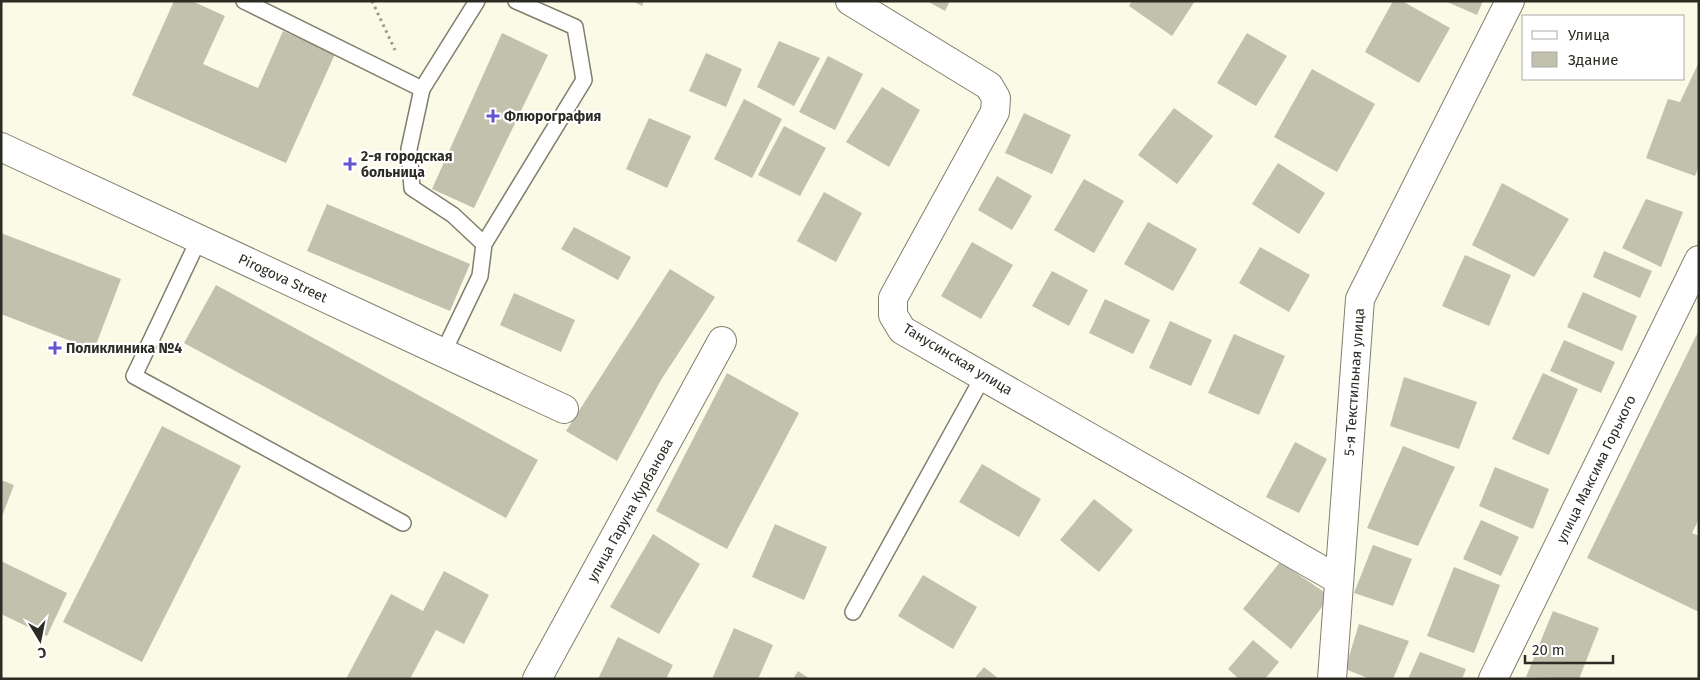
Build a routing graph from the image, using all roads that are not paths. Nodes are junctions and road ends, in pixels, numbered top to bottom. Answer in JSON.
{"nodes":[{"id":1,"x":244,"y":1,"type":"edge"},
{"id":2,"x":477,"y":1,"type":"edge"},
{"id":3,"x":516,"y":1,"type":"edge"},
{"id":4,"x":850,"y":1,"type":"edge"},
{"id":5,"x":1510,"y":1,"type":"edge"},
{"id":6,"x":416,"y":86,"type":"junction"},
{"id":7,"x":1,"y":147,"type":"edge"},
{"id":8,"x":199,"y":240,"type":"junction"},
{"id":9,"x":484,"y":244,"type":"junction"},
{"id":10,"x":1699,"y":260,"type":"edge"},
{"id":11,"x":722,"y":341,"type":"dead end"},
{"id":12,"x":444,"y":353,"type":"junction"},
{"id":13,"x":984,"y":375,"type":"junction"},
{"id":14,"x":564,"y":409,"type":"dead end"},
{"id":15,"x":404,"y":523,"type":"dead end"},
{"id":16,"x":1339,"y":580,"type":"junction"},
{"id":17,"x":853,"y":612,"type":"dead end"},
{"id":18,"x":537,"y":679,"type":"edge"},
{"id":19,"x":1332,"y":679,"type":"edge"},
{"id":20,"x":1493,"y":679,"type":"edge"}],
"edges":[{"from":1,"to":6,"type":"lane"},
{"from":2,"to":6,"type":"lane"},
{"from":3,"to":9,"type":"lane"},
{"from":4,"to":13,"type":"street","name":"Танусинская улица"},
{"from":5,"to":16,"type":"street","name":"5-я Текстильная улица"},
{"from":6,"to":9,"type":"lane"},
{"from":7,"to":8,"type":"street","name":"Pirogova Street"},
{"from":8,"to":12,"type":"street","name":"Pirogova Street"},
{"from":8,"to":15,"type":"lane"},
{"from":9,"to":12,"type":"lane"},
{"from":10,"to":20,"type":"street","name":"улица Максима Горького"},
{"from":11,"to":18,"type":"street","name":"улица Гаруна Курбанова"},
{"from":12,"to":14,"type":"street","name":"Pirogova Street"},
{"from":13,"to":16,"type":"street","name":"Танусинская улица"},
{"from":13,"to":17,"type":"lane"},
{"from":16,"to":19,"type":"street","name":"5-я Текстильная улица"}]}
